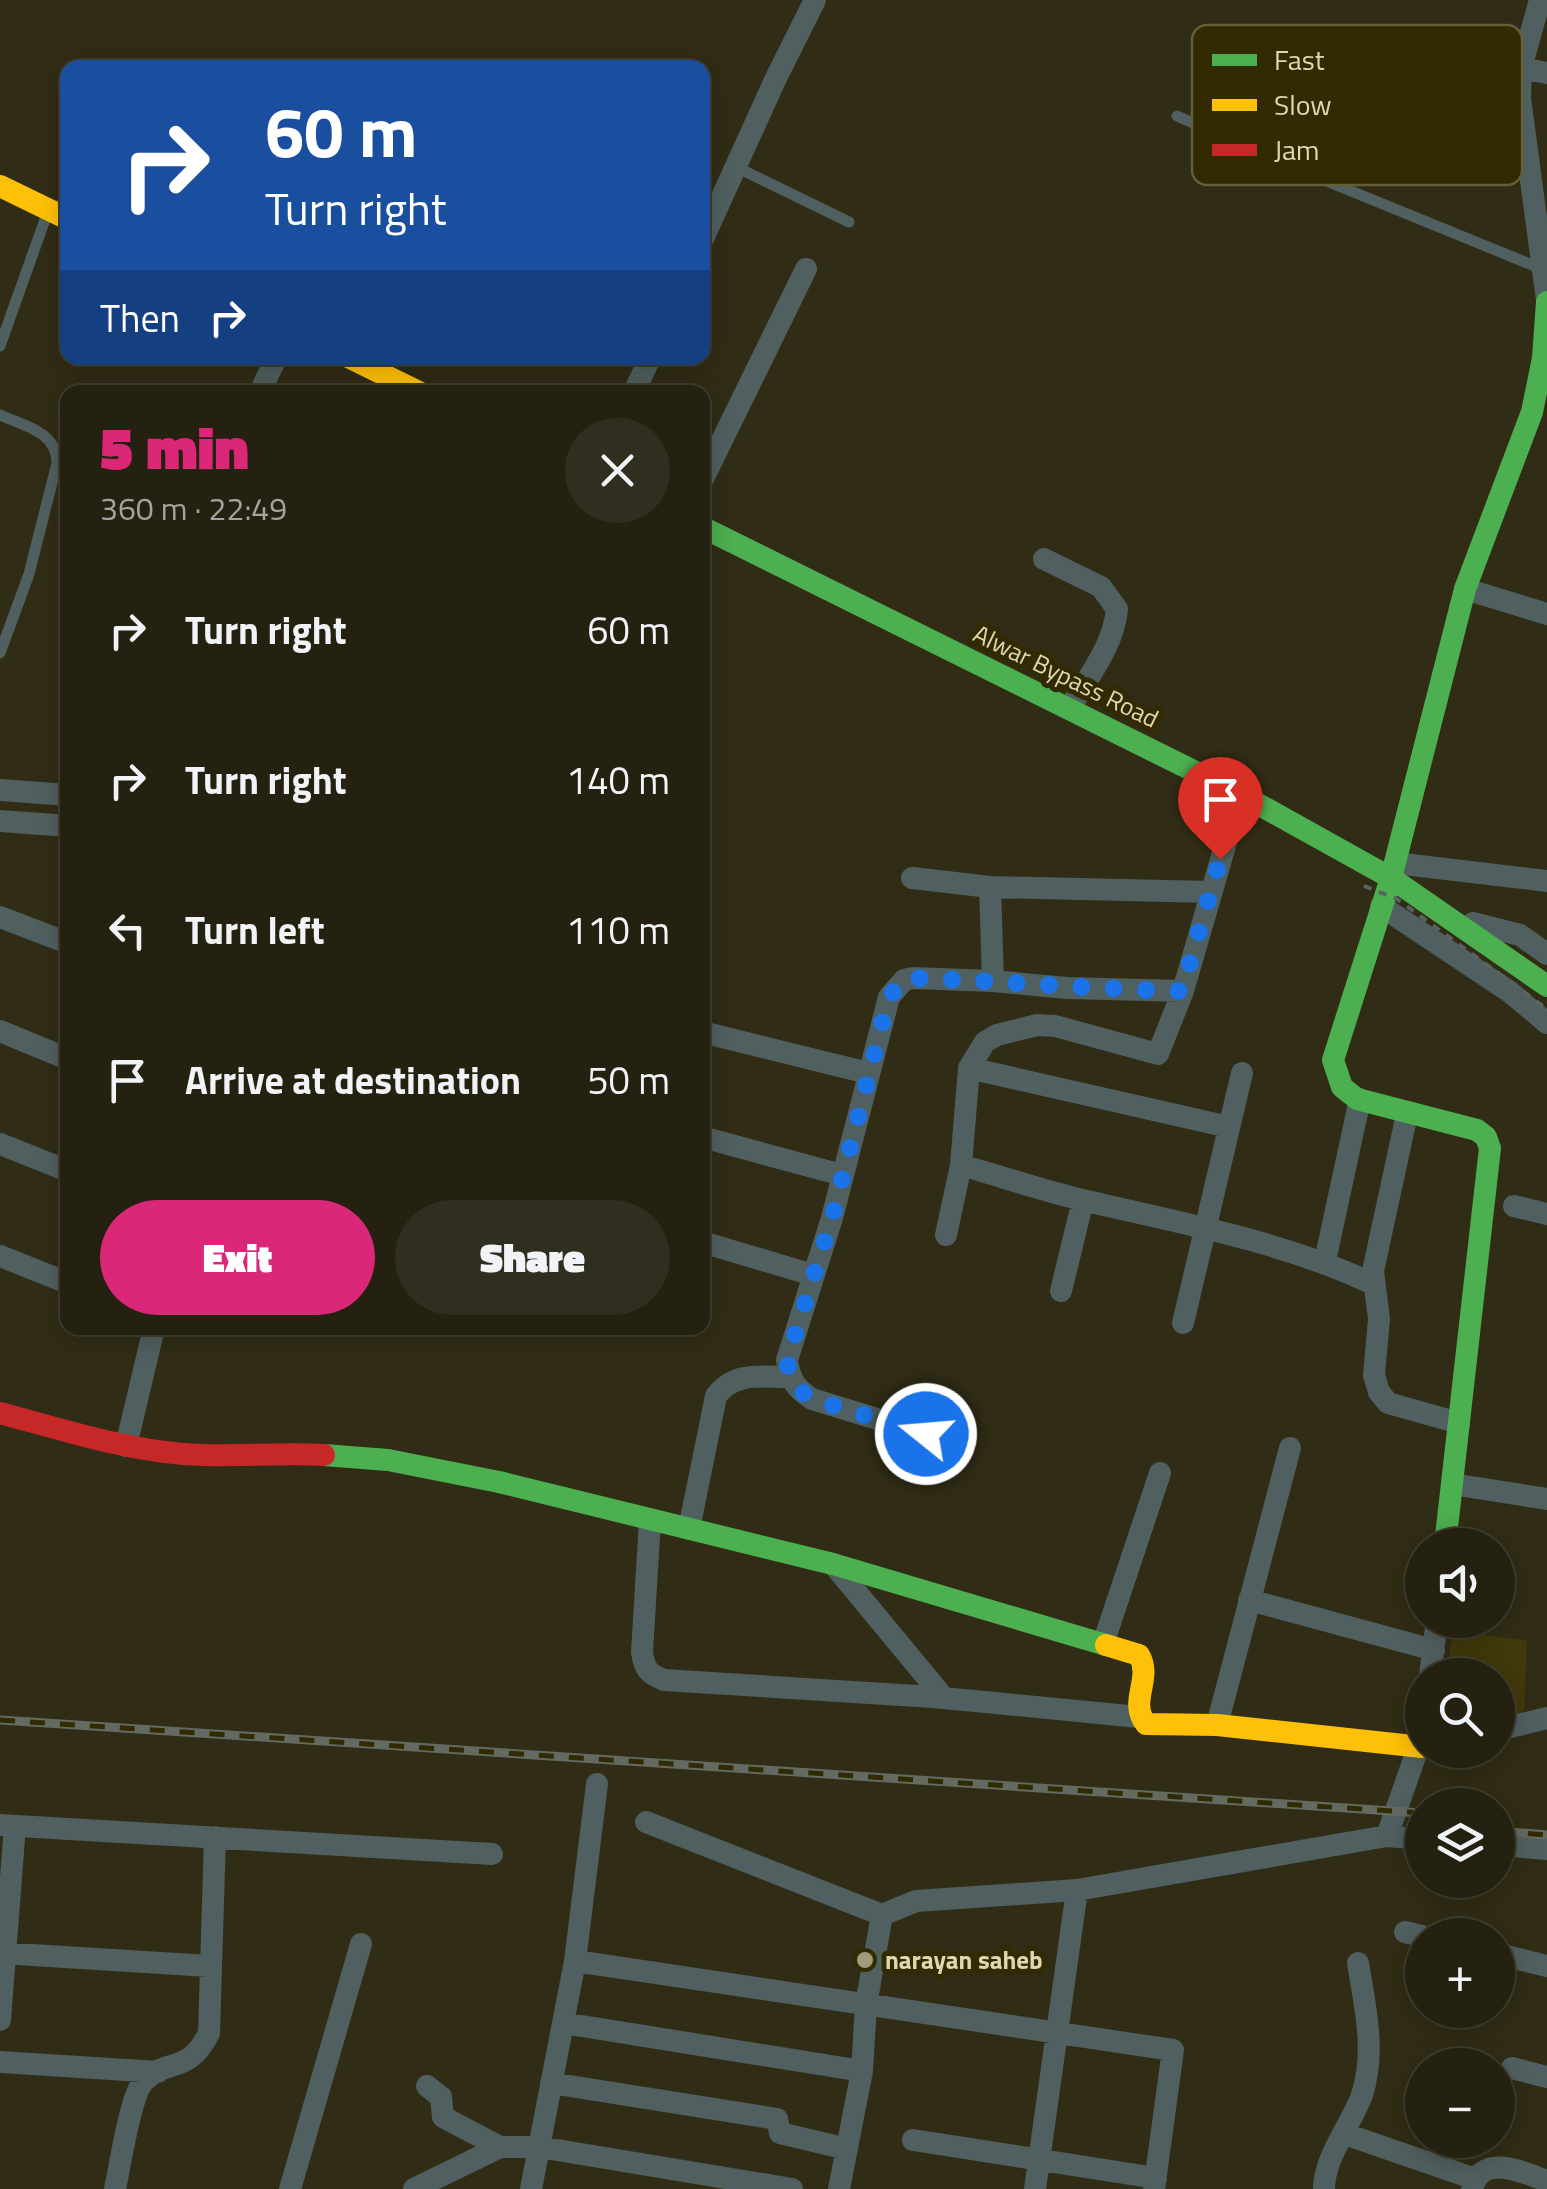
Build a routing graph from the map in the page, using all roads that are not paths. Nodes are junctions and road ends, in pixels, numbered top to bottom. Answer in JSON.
{"nodes":[{"id":1,"x":816,"y":0,"type":"edge"},
{"id":2,"x":1540,"y":0,"type":"edge"},
{"id":3,"x":1522,"y":64,"type":"edge"},
{"id":4,"x":1522,"y":68,"type":"edge"},
{"id":5,"x":1547,"y":72,"type":"edge"},
{"id":6,"x":1522,"y":104,"type":"edge"},
{"id":7,"x":1177,"y":116,"type":"dead end"},
{"id":8,"x":1192,"y":123,"type":"edge"},
{"id":9,"x":1536,"y":150,"type":"edge"},
{"id":10,"x":736,"y":167,"type":"junction"},
{"id":11,"x":1336,"y":185,"type":"edge"},
{"id":12,"x":0,"y":186,"type":"edge"},
{"id":13,"x":58,"y":215,"type":"edge"},
{"id":14,"x":848,"y":222,"type":"dead end"},
{"id":15,"x":710,"y":224,"type":"edge"},
{"id":16,"x":1542,"y":268,"type":"junction"},
{"id":17,"x":806,"y":269,"type":"dead end"},
{"id":18,"x":1547,"y":301,"type":"edge"},
{"id":19,"x":0,"y":346,"type":"edge"},
{"id":20,"x":364,"y":365,"type":"edge"},
{"id":21,"x":405,"y":385,"type":"edge"},
{"id":22,"x":0,"y":415,"type":"edge"},
{"id":23,"x":1536,"y":435,"type":"edge"},
{"id":24,"x":710,"y":464,"type":"edge"},
{"id":25,"x":710,"y":532,"type":"edge"},
{"id":26,"x":1044,"y":559,"type":"dead end"},
{"id":27,"x":1465,"y":589,"type":"junction"},
{"id":28,"x":1547,"y":614,"type":"edge"},
{"id":29,"x":0,"y":652,"type":"edge"},
{"id":30,"x":1070,"y":708,"type":"junction"},
{"id":31,"x":0,"y":790,"type":"edge"},
{"id":32,"x":60,"y":794,"type":"edge"},
{"id":33,"x":1240,"y":794,"type":"junction"},
{"id":34,"x":0,"y":821,"type":"edge"},
{"id":35,"x":60,"y":825,"type":"edge"},
{"id":36,"x":1393,"y":871,"type":"junction"},
{"id":37,"x":912,"y":878,"type":"dead end"},
{"id":38,"x":1547,"y":881,"type":"edge"},
{"id":39,"x":990,"y":887,"type":"junction"},
{"id":40,"x":1210,"y":892,"type":"junction"},
{"id":41,"x":1381,"y":906,"type":"junction"},
{"id":42,"x":1448,"y":916,"type":"junction"},
{"id":43,"x":0,"y":917,"type":"edge"},
{"id":44,"x":60,"y":940,"type":"edge"},
{"id":45,"x":1547,"y":954,"type":"edge"},
{"id":46,"x":992,"y":981,"type":"junction"},
{"id":47,"x":1547,"y":986,"type":"edge"},
{"id":48,"x":1182,"y":991,"type":"junction"},
{"id":49,"x":1547,"y":1023,"type":"edge"},
{"id":50,"x":0,"y":1030,"type":"edge"},
{"id":51,"x":710,"y":1034,"type":"edge"},
{"id":52,"x":60,"y":1056,"type":"edge"},
{"id":53,"x":968,"y":1068,"type":"junction"},
{"id":54,"x":868,"y":1073,"type":"junction"},
{"id":55,"x":1242,"y":1074,"type":"dead end"},
{"id":56,"x":1360,"y":1099,"type":"junction"},
{"id":57,"x":1407,"y":1114,"type":"junction"},
{"id":58,"x":1230,"y":1127,"type":"junction"},
{"id":59,"x":710,"y":1139,"type":"edge"},
{"id":60,"x":0,"y":1144,"type":"edge"},
{"id":61,"x":961,"y":1165,"type":"junction"},
{"id":62,"x":60,"y":1168,"type":"edge"},
{"id":63,"x":842,"y":1174,"type":"junction"},
{"id":64,"x":1083,"y":1200,"type":"junction"},
{"id":65,"x":1514,"y":1206,"type":"dead end"},
{"id":66,"x":1547,"y":1214,"type":"edge"},
{"id":67,"x":1206,"y":1227,"type":"junction"},
{"id":68,"x":946,"y":1236,"type":"dead end"},
{"id":69,"x":710,"y":1244,"type":"edge"},
{"id":70,"x":0,"y":1256,"type":"edge"},
{"id":71,"x":1326,"y":1261,"type":"junction"},
{"id":72,"x":813,"y":1275,"type":"junction"},
{"id":73,"x":60,"y":1281,"type":"edge"},
{"id":74,"x":1373,"y":1284,"type":"junction"},
{"id":75,"x":1061,"y":1291,"type":"dead end"},
{"id":76,"x":1183,"y":1323,"type":"dead end"},
{"id":77,"x":152,"y":1335,"type":"edge"},
{"id":78,"x":790,"y":1377,"type":"junction"},
{"id":79,"x":0,"y":1413,"type":"edge"},
{"id":80,"x":1459,"y":1423,"type":"junction"},
{"id":81,"x":926,"y":1434,"type":"dead end"},
{"id":82,"x":126,"y":1446,"type":"junction"},
{"id":83,"x":1290,"y":1448,"type":"dead end"},
{"id":84,"x":1160,"y":1473,"type":"dead end"},
{"id":85,"x":1452,"y":1484,"type":"junction"},
{"id":86,"x":1547,"y":1499,"type":"edge"},
{"id":87,"x":650,"y":1520,"type":"junction"},
{"id":88,"x":689,"y":1528,"type":"junction"},
{"id":89,"x":1447,"y":1528,"type":"edge"},
{"id":90,"x":834,"y":1564,"type":"junction"},
{"id":91,"x":1249,"y":1600,"type":"junction"},
{"id":92,"x":1435,"y":1638,"type":"edge"},
{"id":93,"x":1103,"y":1644,"type":"junction"},
{"id":94,"x":1434,"y":1650,"type":"junction"},
{"id":95,"x":1433,"y":1658,"type":"edge"},
{"id":96,"x":944,"y":1698,"type":"junction"},
{"id":97,"x":1139,"y":1717,"type":"junction"},
{"id":98,"x":1547,"y":1718,"type":"edge"},
{"id":99,"x":1216,"y":1725,"type":"junction"},
{"id":100,"x":1515,"y":1726,"type":"edge"},
{"id":101,"x":1405,"y":1746,"type":"edge"},
{"id":102,"x":1413,"y":1768,"type":"edge"},
{"id":103,"x":596,"y":1784,"type":"dead end"},
{"id":104,"x":646,"y":1822,"type":"dead end"},
{"id":105,"x":8,"y":1825,"type":"edge"},
{"id":106,"x":1388,"y":1836,"type":"junction"},
{"id":107,"x":215,"y":1838,"type":"junction"},
{"id":108,"x":1405,"y":1838,"type":"edge"},
{"id":109,"x":1515,"y":1846,"type":"edge"},
{"id":110,"x":1547,"y":1848,"type":"edge"},
{"id":111,"x":492,"y":1854,"type":"dead end"},
{"id":112,"x":1077,"y":1890,"type":"junction"},
{"id":113,"x":882,"y":1915,"type":"junction"},
{"id":114,"x":361,"y":1944,"type":"dead end"},
{"id":115,"x":3,"y":1953,"type":"edge"},
{"id":116,"x":1515,"y":1958,"type":"edge"},
{"id":117,"x":575,"y":1961,"type":"junction"},
{"id":118,"x":1358,"y":1963,"type":"dead end"},
{"id":119,"x":209,"y":1966,"type":"junction"},
{"id":120,"x":1547,"y":1966,"type":"edge"},
{"id":121,"x":866,"y":2005,"type":"junction"},
{"id":122,"x":0,"y":2020,"type":"edge"},
{"id":123,"x":563,"y":2023,"type":"junction"},
{"id":124,"x":1058,"y":2034,"type":"junction"},
{"id":125,"x":0,"y":2062,"type":"edge"},
{"id":126,"x":1515,"y":2069,"type":"edge"},
{"id":127,"x":862,"y":2070,"type":"junction"},
{"id":128,"x":158,"y":2072,"type":"junction"},
{"id":129,"x":1547,"y":2077,"type":"edge"},
{"id":130,"x":551,"y":2084,"type":"junction"},
{"id":131,"x":427,"y":2086,"type":"dead end"},
{"id":132,"x":1345,"y":2134,"type":"junction"},
{"id":133,"x":913,"y":2140,"type":"dead end"},
{"id":134,"x":500,"y":2147,"type":"junction"},
{"id":135,"x":539,"y":2147,"type":"junction"},
{"id":136,"x":847,"y":2149,"type":"junction"},
{"id":137,"x":1040,"y":2158,"type":"junction"},
{"id":138,"x":1547,"y":2181,"type":"edge"},
{"id":139,"x":1155,"y":2184,"type":"edge"},
{"id":140,"x":1473,"y":2184,"type":"edge"},
{"id":141,"x":116,"y":2189,"type":"edge"},
{"id":142,"x":290,"y":2189,"type":"edge"},
{"id":143,"x":414,"y":2189,"type":"edge"},
{"id":144,"x":531,"y":2189,"type":"edge"},
{"id":145,"x":792,"y":2189,"type":"edge"},
{"id":146,"x":839,"y":2189,"type":"edge"},
{"id":147,"x":1035,"y":2189,"type":"edge"},
{"id":148,"x":1324,"y":2189,"type":"edge"}],
"edges":[{"from":1,"to":10,"type":"street"},
{"from":2,"to":3,"type":"street"},
{"from":4,"to":5,"type":"street"},
{"from":6,"to":9,"type":"street"},
{"from":7,"to":8,"type":"lane"},
{"from":9,"to":16,"type":"street"},
{"from":10,"to":14,"type":"lane"},
{"from":10,"to":15,"type":"street"},
{"from":11,"to":16,"type":"lane"},
{"from":12,"to":13,"type":"main road"},
{"from":13,"to":19,"type":"lane"},
{"from":16,"to":18,"type":"street"},
{"from":17,"to":24,"type":"street"},
{"from":18,"to":23,"type":"main road"},
{"from":20,"to":21,"type":"main road"},
{"from":22,"to":29,"type":"lane"},
{"from":23,"to":27,"type":"main road"},
{"from":25,"to":30,"type":"main road","name":"Alwar Bypass Road"},
{"from":26,"to":30,"type":"street"},
{"from":27,"to":28,"type":"street"},
{"from":27,"to":36,"type":"main road"},
{"from":30,"to":33,"type":"main road","name":"Alwar Bypass Road"},
{"from":31,"to":32,"type":"street"},
{"from":33,"to":36,"type":"main road","name":"Alwar Bypass Road"},
{"from":33,"to":40,"type":"street"},
{"from":34,"to":35,"type":"street"},
{"from":36,"to":38,"type":"street"},
{"from":36,"to":41,"type":"main road"},
{"from":36,"to":42,"type":"main road","name":"Alwar Bypass Road"},
{"from":37,"to":39,"type":"street"},
{"from":39,"to":40,"type":"street"},
{"from":39,"to":46,"type":"street"},
{"from":40,"to":48,"type":"street"},
{"from":41,"to":49,"type":"street"},
{"from":41,"to":56,"type":"main road"},
{"from":42,"to":45,"type":"street"},
{"from":42,"to":47,"type":"main road","name":"Alwar Bypass Road"},
{"from":43,"to":44,"type":"street"},
{"from":46,"to":48,"type":"street"},
{"from":46,"to":54,"type":"street"},
{"from":48,"to":53,"type":"street"},
{"from":50,"to":52,"type":"street"},
{"from":51,"to":54,"type":"street"},
{"from":53,"to":58,"type":"street"},
{"from":53,"to":61,"type":"street"},
{"from":54,"to":63,"type":"street"},
{"from":55,"to":58,"type":"street"},
{"from":56,"to":57,"type":"main road"},
{"from":56,"to":71,"type":"street"},
{"from":57,"to":74,"type":"street"},
{"from":57,"to":80,"type":"main road"},
{"from":58,"to":67,"type":"street"},
{"from":59,"to":63,"type":"street"},
{"from":60,"to":62,"type":"street"},
{"from":61,"to":64,"type":"street"},
{"from":61,"to":68,"type":"street"},
{"from":63,"to":72,"type":"street"},
{"from":64,"to":67,"type":"street"},
{"from":64,"to":75,"type":"street"},
{"from":65,"to":66,"type":"street"},
{"from":67,"to":71,"type":"street"},
{"from":67,"to":76,"type":"street"},
{"from":69,"to":72,"type":"street"},
{"from":70,"to":73,"type":"street"},
{"from":71,"to":74,"type":"street"},
{"from":72,"to":78,"type":"street"},
{"from":74,"to":80,"type":"street"},
{"from":77,"to":82,"type":"street"},
{"from":78,"to":81,"type":"street"},
{"from":78,"to":88,"type":"street"},
{"from":79,"to":82,"type":"main road"},
{"from":80,"to":85,"type":"main road"},
{"from":82,"to":87,"type":"main road"},
{"from":83,"to":91,"type":"street"},
{"from":84,"to":93,"type":"street"},
{"from":85,"to":86,"type":"street"},
{"from":85,"to":89,"type":"main road"},
{"from":87,"to":88,"type":"main road"},
{"from":87,"to":96,"type":"street"},
{"from":88,"to":90,"type":"main road"},
{"from":90,"to":93,"type":"main road"},
{"from":90,"to":96,"type":"street"},
{"from":91,"to":94,"type":"street"},
{"from":91,"to":99,"type":"street"},
{"from":92,"to":94,"type":"street"},
{"from":93,"to":97,"type":"main road"},
{"from":94,"to":95,"type":"street"},
{"from":96,"to":97,"type":"street"},
{"from":97,"to":99,"type":"main road"},
{"from":98,"to":100,"type":"street"},
{"from":99,"to":101,"type":"main road"},
{"from":102,"to":106,"type":"street"},
{"from":103,"to":117,"type":"street"},
{"from":104,"to":113,"type":"street"},
{"from":105,"to":107,"type":"street"},
{"from":105,"to":115,"type":"street"},
{"from":106,"to":108,"type":"street"},
{"from":106,"to":112,"type":"street"},
{"from":107,"to":111,"type":"street"},
{"from":107,"to":119,"type":"street"},
{"from":109,"to":110,"type":"street"},
{"from":112,"to":113,"type":"street"},
{"from":112,"to":124,"type":"street"},
{"from":113,"to":121,"type":"street"},
{"from":114,"to":142,"type":"street"},
{"from":115,"to":119,"type":"street"},
{"from":115,"to":122,"type":"street"},
{"from":116,"to":120,"type":"street"},
{"from":117,"to":121,"type":"street"},
{"from":117,"to":123,"type":"street"},
{"from":118,"to":132,"type":"street"},
{"from":119,"to":128,"type":"street"},
{"from":121,"to":124,"type":"street"},
{"from":121,"to":127,"type":"street"},
{"from":123,"to":127,"type":"street"},
{"from":123,"to":130,"type":"street"},
{"from":124,"to":137,"type":"street"},
{"from":124,"to":139,"type":"street"},
{"from":125,"to":128,"type":"street"},
{"from":126,"to":129,"type":"street"},
{"from":127,"to":136,"type":"street"},
{"from":128,"to":141,"type":"street"},
{"from":130,"to":135,"type":"street"},
{"from":130,"to":136,"type":"street"},
{"from":131,"to":134,"type":"street"},
{"from":132,"to":140,"type":"street"},
{"from":132,"to":148,"type":"street"},
{"from":133,"to":137,"type":"street"},
{"from":134,"to":135,"type":"street"},
{"from":134,"to":143,"type":"street"},
{"from":135,"to":144,"type":"street"},
{"from":135,"to":145,"type":"street"},
{"from":136,"to":146,"type":"street"},
{"from":137,"to":139,"type":"street"},
{"from":137,"to":147,"type":"street"},
{"from":138,"to":140,"type":"street"}]}
